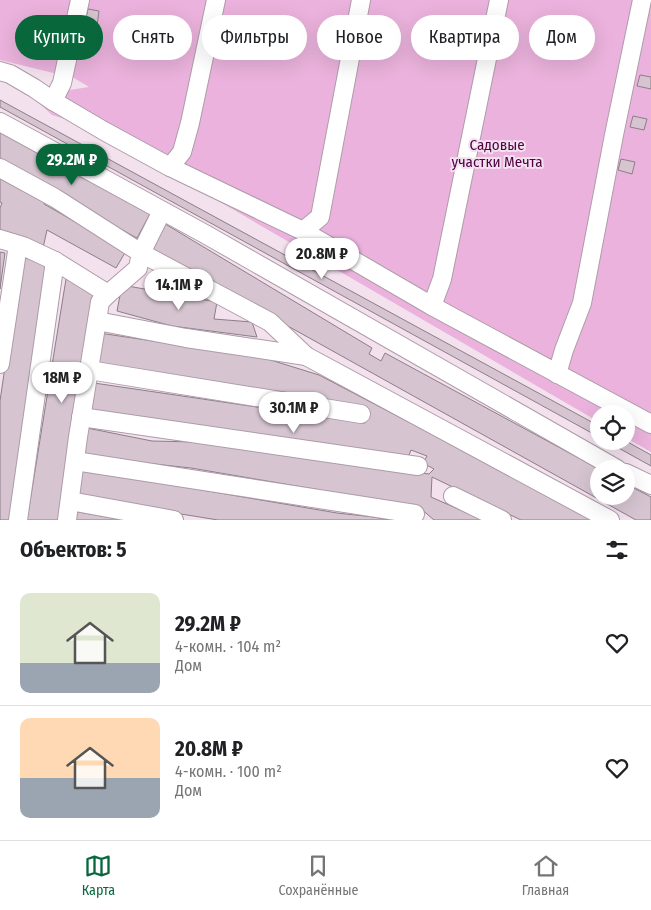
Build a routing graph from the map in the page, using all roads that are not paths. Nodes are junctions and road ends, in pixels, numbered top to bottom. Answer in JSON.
{"nodes":[{"id":1,"x":80,"y":0,"type":"edge"},
{"id":2,"x":216,"y":0,"type":"edge"},
{"id":3,"x":361,"y":0,"type":"edge"},
{"id":4,"x":499,"y":0,"type":"edge"},
{"id":5,"x":642,"y":0,"type":"edge"},
{"id":6,"x":0,"y":71,"type":"edge"},
{"id":7,"x":53,"y":101,"type":"junction"},
{"id":8,"x":0,"y":122,"type":"edge"},
{"id":9,"x":170,"y":167,"type":"junction"},
{"id":10,"x":0,"y":168,"type":"edge"},
{"id":11,"x":162,"y":211,"type":"junction"},
{"id":12,"x":303,"y":231,"type":"junction"},
{"id":13,"x":0,"y":239,"type":"edge"},
{"id":14,"x":18,"y":245,"type":"junction"},
{"id":15,"x":141,"y":253,"type":"junction"},
{"id":16,"x":54,"y":262,"type":"junction"},
{"id":17,"x":108,"y":294,"type":"junction"},
{"id":18,"x":432,"y":306,"type":"junction"},
{"id":19,"x":97,"y":320,"type":"junction"},
{"id":20,"x":306,"y":356,"type":"junction"},
{"id":21,"x":0,"y":364,"type":"edge"},
{"id":22,"x":89,"y":370,"type":"junction"},
{"id":23,"x":557,"y":374,"type":"junction"},
{"id":24,"x":361,"y":414,"type":"dead end"},
{"id":25,"x":81,"y":417,"type":"junction"},
{"id":26,"x":651,"y":424,"type":"edge"},
{"id":27,"x":601,"y":460,"type":"edge"},
{"id":28,"x":75,"y":461,"type":"junction"},
{"id":29,"x":418,"y":466,"type":"dead end"},
{"id":30,"x":635,"y":477,"type":"edge"},
{"id":31,"x":651,"y":485,"type":"edge"},
{"id":32,"x":453,"y":496,"type":"dead end"},
{"id":33,"x":70,"y":501,"type":"junction"},
{"id":34,"x":416,"y":514,"type":"dead end"},
{"id":35,"x":18,"y":520,"type":"edge"},
{"id":36,"x":67,"y":520,"type":"edge"},
{"id":37,"x":174,"y":520,"type":"edge"},
{"id":38,"x":502,"y":520,"type":"edge"},
{"id":39,"x":610,"y":520,"type":"edge"}],
"edges":[{"from":1,"to":7,"type":"lane"},
{"from":2,"to":9,"type":"lane"},
{"from":3,"to":12,"type":"lane"},
{"from":4,"to":18,"type":"lane"},
{"from":5,"to":23,"type":"lane"},
{"from":6,"to":7,"type":"lane"},
{"from":7,"to":9,"type":"lane"},
{"from":8,"to":11,"type":"lane"},
{"from":9,"to":12,"type":"lane"},
{"from":10,"to":15,"type":"lane"},
{"from":11,"to":15,"type":"lane"},
{"from":11,"to":27,"type":"lane"},
{"from":12,"to":18,"type":"lane"},
{"from":13,"to":14,"type":"lane"},
{"from":14,"to":16,"type":"lane"},
{"from":14,"to":21,"type":"lane"},
{"from":15,"to":17,"type":"lane"},
{"from":15,"to":20,"type":"lane"},
{"from":16,"to":17,"type":"lane"},
{"from":16,"to":35,"type":"lane"},
{"from":17,"to":19,"type":"lane"},
{"from":18,"to":23,"type":"lane"},
{"from":19,"to":20,"type":"lane"},
{"from":19,"to":22,"type":"lane"},
{"from":20,"to":39,"type":"lane"},
{"from":22,"to":24,"type":"lane"},
{"from":22,"to":25,"type":"lane"},
{"from":23,"to":26,"type":"lane"},
{"from":25,"to":28,"type":"lane"},
{"from":25,"to":29,"type":"lane"},
{"from":28,"to":33,"type":"lane"},
{"from":28,"to":34,"type":"lane"},
{"from":30,"to":31,"type":"lane"},
{"from":32,"to":38,"type":"lane"},
{"from":33,"to":36,"type":"lane"},
{"from":33,"to":37,"type":"lane"}]}
